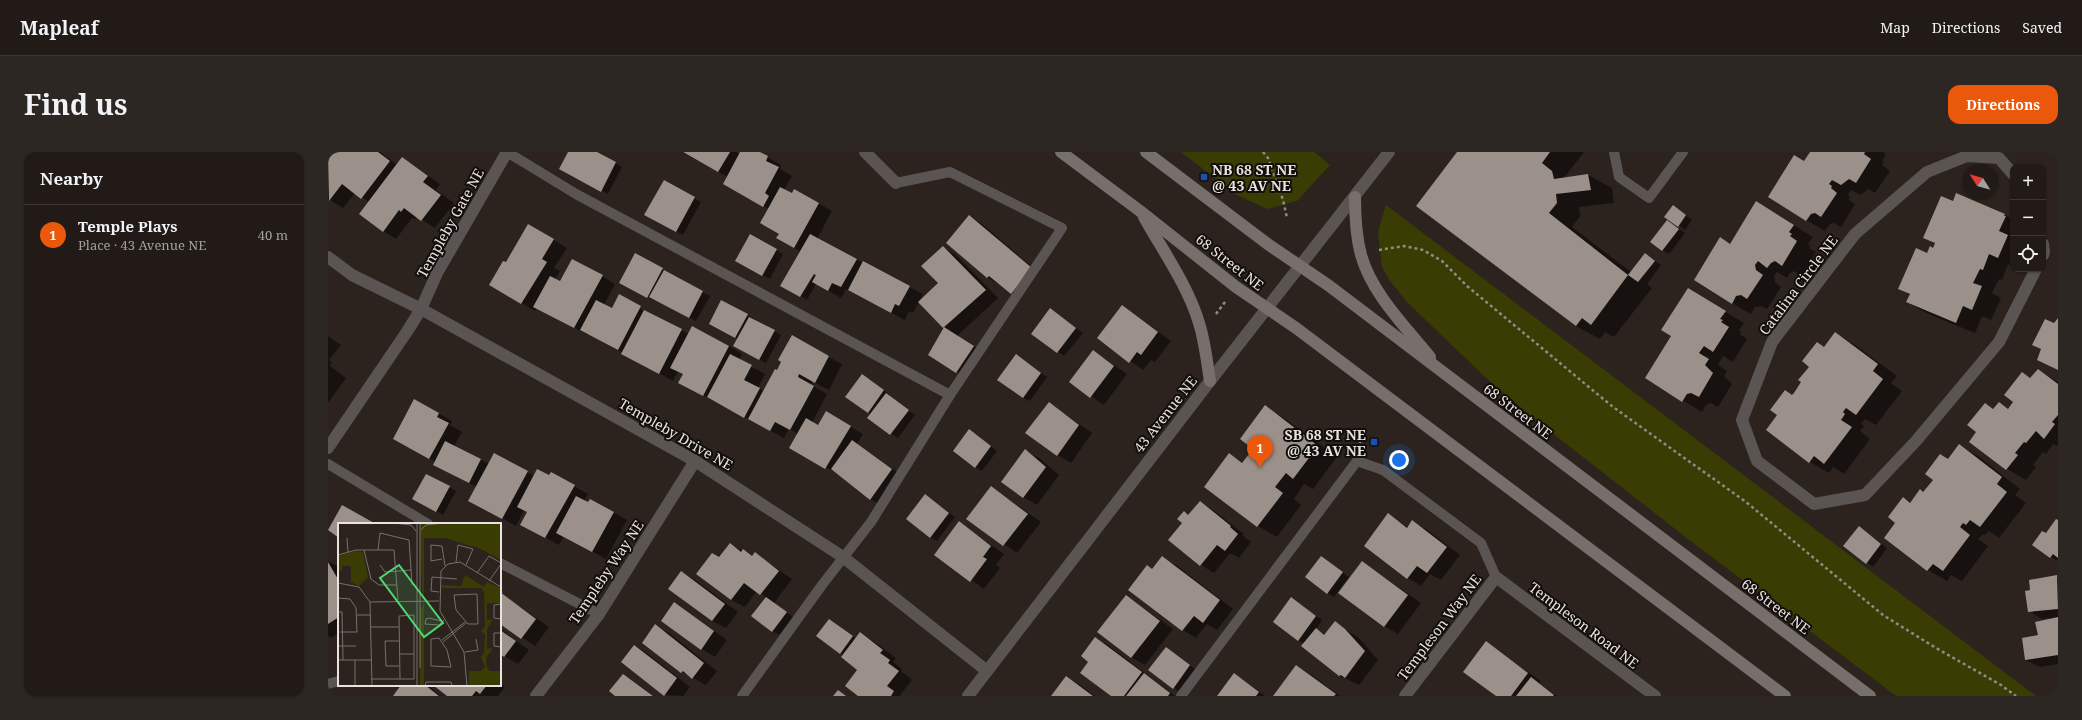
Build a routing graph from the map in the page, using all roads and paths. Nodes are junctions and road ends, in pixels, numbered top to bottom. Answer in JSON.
{"nodes":[{"id":1,"x":507,"y":152,"type":"edge"},
{"id":2,"x":864,"y":152,"type":"edge"},
{"id":3,"x":1061,"y":152,"type":"edge"},
{"id":4,"x":1146,"y":152,"type":"edge"},
{"id":5,"x":1263,"y":152,"type":"edge"},
{"id":6,"x":1389,"y":152,"type":"edge"},
{"id":7,"x":1614,"y":152,"type":"edge"},
{"id":8,"x":1683,"y":152,"type":"edge"},
{"id":9,"x":1968,"y":154,"type":"edge"},
{"id":10,"x":1999,"y":155,"type":"edge"},
{"id":11,"x":2010,"y":170,"type":"edge"},
{"id":12,"x":896,"y":183,"type":"joint"},
{"id":13,"x":1355,"y":197,"type":"junction"},
{"id":14,"x":1140,"y":211,"type":"junction"},
{"id":15,"x":1287,"y":218,"type":"dead end"},
{"id":16,"x":1375,"y":251,"type":"dead end"},
{"id":17,"x":328,"y":257,"type":"edge"},
{"id":18,"x":1299,"y":266,"type":"junction"},
{"id":19,"x":2035,"y":272,"type":"edge"},
{"id":20,"x":1225,"y":302,"type":"dead end"},
{"id":21,"x":420,"y":309,"type":"junction"},
{"id":22,"x":1266,"y":309,"type":"junction"},
{"id":23,"x":1218,"y":320,"type":"dead end"},
{"id":24,"x":1445,"y":374,"type":"junction"},
{"id":25,"x":1210,"y":381,"type":"junction"},
{"id":26,"x":950,"y":395,"type":"junction"},
{"id":27,"x":328,"y":448,"type":"edge"},
{"id":28,"x":695,"y":460,"type":"junction"},
{"id":29,"x":328,"y":464,"type":"edge"},
{"id":30,"x":426,"y":523,"type":"edge"},
{"id":31,"x":843,"y":557,"type":"junction"},
{"id":32,"x":501,"y":564,"type":"edge"},
{"id":33,"x":1496,"y":577,"type":"junction"},
{"id":34,"x":599,"y":614,"type":"junction"},
{"id":35,"x":987,"y":671,"type":"junction"},
{"id":36,"x":338,"y":681,"type":"edge"},
{"id":37,"x":328,"y":684,"type":"edge"},
{"id":38,"x":536,"y":696,"type":"edge"},
{"id":39,"x":742,"y":696,"type":"edge"},
{"id":40,"x":968,"y":696,"type":"edge"},
{"id":41,"x":1181,"y":696,"type":"edge"},
{"id":42,"x":1405,"y":696,"type":"edge"},
{"id":43,"x":1655,"y":696,"type":"edge"},
{"id":44,"x":1785,"y":696,"type":"edge"},
{"id":45,"x":1870,"y":696,"type":"edge"},
{"id":46,"x":2016,"y":696,"type":"edge"}],
"edges":[{"from":1,"to":21,"type":"street","name":"Templeby Gate NE"},
{"from":1,"to":26,"type":"lane"},
{"from":2,"to":12,"type":"street"},
{"from":3,"to":14,"type":"main road","name":"68 Street NE"},
{"from":4,"to":18,"type":"main road","name":"68 Street NE"},
{"from":5,"to":15,"type":"path"},
{"from":6,"to":13,"type":"street","name":"43 Avenue NE"},
{"from":7,"to":8,"type":"lane"},
{"from":9,"to":10,"type":"street","name":"Catalina Circle NE"},
{"from":9,"to":19,"type":"street","name":"Catalina Circle NE"},
{"from":10,"to":11,"type":"street","name":"Catalina Circle NE"},
{"from":12,"to":26,"type":"lane"},
{"from":13,"to":18,"type":"street","name":"43 Avenue NE"},
{"from":13,"to":24,"type":"main road"},
{"from":14,"to":22,"type":"main road","name":"68 Street NE"},
{"from":14,"to":25,"type":"main road"},
{"from":16,"to":46,"type":"path"},
{"from":17,"to":21,"type":"street","name":"Templeby Drive NE"},
{"from":18,"to":22,"type":"street","name":"43 Avenue NE"},
{"from":18,"to":24,"type":"main road","name":"68 Street NE"},
{"from":20,"to":23,"type":"path"},
{"from":21,"to":27,"type":"street","name":"Templeby Gate NE"},
{"from":21,"to":28,"type":"street","name":"Templeby Drive NE"},
{"from":22,"to":25,"type":"street","name":"43 Avenue NE"},
{"from":22,"to":44,"type":"main road","name":"68 Street NE"},
{"from":24,"to":45,"type":"main road","name":"68 Street NE"},
{"from":25,"to":35,"type":"street","name":"43 Avenue NE"},
{"from":26,"to":31,"type":"lane"},
{"from":28,"to":31,"type":"street","name":"Templeby Drive NE"},
{"from":28,"to":34,"type":"street","name":"Templeby Way NE"},
{"from":29,"to":30,"type":"lane"},
{"from":31,"to":35,"type":"street","name":"Templeby Drive NE"},
{"from":31,"to":39,"type":"lane"},
{"from":32,"to":34,"type":"lane"},
{"from":33,"to":41,"type":"lane"},
{"from":33,"to":42,"type":"street","name":"Templeson Way NE"},
{"from":33,"to":43,"type":"street","name":"Templeson Road NE"},
{"from":34,"to":38,"type":"street","name":"Templeby Way NE"},
{"from":35,"to":40,"type":"street","name":"43 Avenue NE"},
{"from":36,"to":37,"type":"lane"}]}
